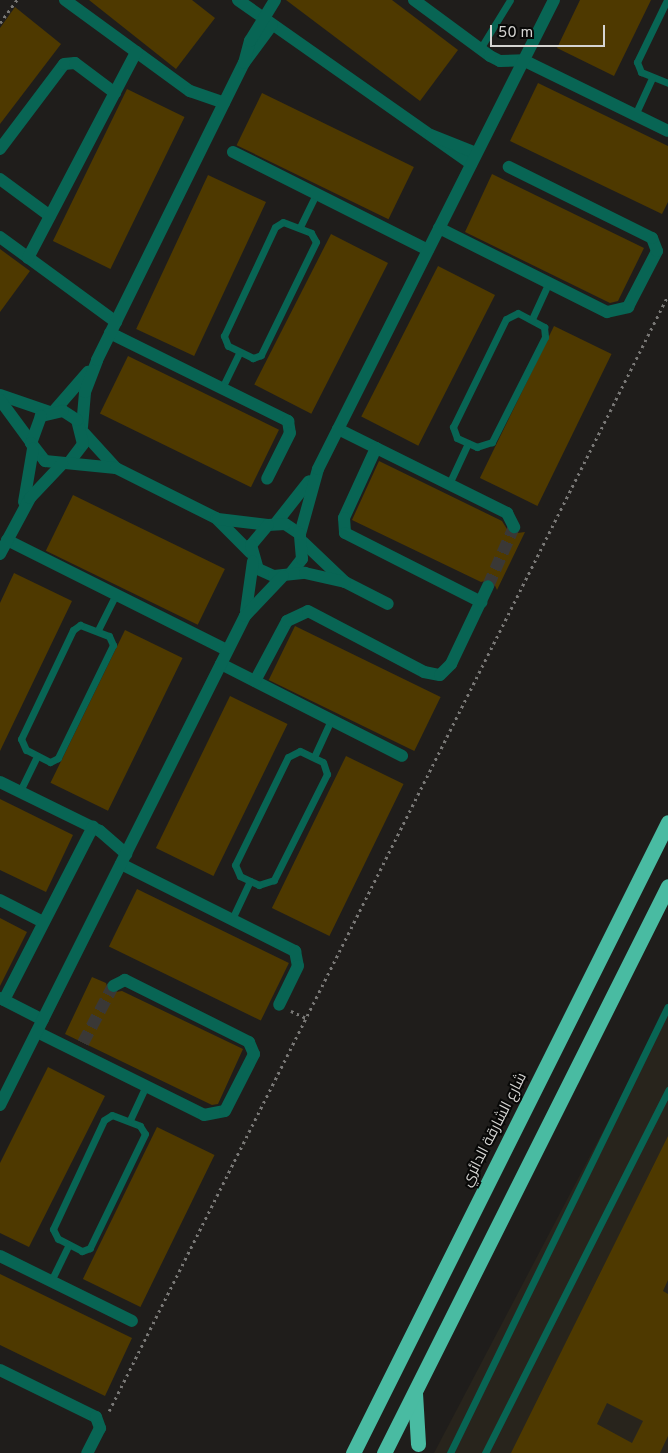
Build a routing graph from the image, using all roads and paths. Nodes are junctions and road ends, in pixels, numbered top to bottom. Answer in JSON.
{"nodes":[{"id":1,"x":17,"y":0,"type":"edge"},
{"id":2,"x":65,"y":0,"type":"edge"},
{"id":3,"x":238,"y":0,"type":"edge"},
{"id":4,"x":275,"y":0,"type":"edge"},
{"id":5,"x":414,"y":0,"type":"edge"},
{"id":6,"x":510,"y":0,"type":"edge"},
{"id":7,"x":554,"y":0,"type":"edge"},
{"id":8,"x":667,"y":0,"type":"edge"},
{"id":9,"x":267,"y":22,"type":"junction"},
{"id":10,"x":0,"y":23,"type":"edge"},
{"id":11,"x":480,"y":49,"type":"junction"},
{"id":12,"x":136,"y":52,"type":"junction"},
{"id":13,"x":523,"y":60,"type":"junction"},
{"id":14,"x":652,"y":78,"type":"junction"},
{"id":15,"x":668,"y":83,"type":"edge"},
{"id":16,"x":114,"y":93,"type":"junction"},
{"id":17,"x":224,"y":103,"type":"junction"},
{"id":18,"x":635,"y":115,"type":"junction"},
{"id":19,"x":668,"y":131,"type":"edge"},
{"id":20,"x":0,"y":149,"type":"edge"},
{"id":21,"x":233,"y":152,"type":"dead end"},
{"id":22,"x":474,"y":159,"type":"junction"},
{"id":23,"x":509,"y":167,"type":"dead end"},
{"id":24,"x":0,"y":179,"type":"edge"},
{"id":25,"x":316,"y":194,"type":"junction"},
{"id":26,"x":50,"y":216,"type":"junction"},
{"id":27,"x":300,"y":227,"type":"junction"},
{"id":28,"x":438,"y":228,"type":"junction"},
{"id":29,"x":0,"y":237,"type":"edge"},
{"id":30,"x":428,"y":250,"type":"junction"},
{"id":31,"x":28,"y":258,"type":"junction"},
{"id":32,"x":549,"y":282,"type":"junction"},
{"id":33,"x":668,"y":295,"type":"edge"},
{"id":34,"x":532,"y":319,"type":"junction"},
{"id":35,"x":113,"y":328,"type":"junction"},
{"id":36,"x":239,"y":353,"type":"junction"},
{"id":37,"x":97,"y":360,"type":"junction"},
{"id":38,"x":222,"y":388,"type":"junction"},
{"id":39,"x":0,"y":395,"type":"edge"},
{"id":40,"x":0,"y":400,"type":"edge"},
{"id":41,"x":52,"y":411,"type":"junction"},
{"id":42,"x":338,"y":429,"type":"junction"},
{"id":43,"x":83,"y":430,"type":"junction"},
{"id":44,"x":468,"y":443,"type":"junction"},
{"id":45,"x":32,"y":446,"type":"junction"},
{"id":46,"x":376,"y":448,"type":"junction"},
{"id":47,"x":67,"y":462,"type":"junction"},
{"id":48,"x":116,"y":468,"type":"junction"},
{"id":49,"x":318,"y":469,"type":"junction"},
{"id":50,"x":268,"y":479,"type":"dead end"},
{"id":51,"x":449,"y":484,"type":"junction"},
{"id":52,"x":22,"y":512,"type":"junction"},
{"id":53,"x":216,"y":518,"type":"junction"},
{"id":54,"x":272,"y":524,"type":"junction"},
{"id":55,"x":514,"y":527,"type":"dead end"},
{"id":56,"x":301,"y":538,"type":"junction"},
{"id":57,"x":7,"y":540,"type":"junction"},
{"id":58,"x":0,"y":554,"type":"edge"},
{"id":59,"x":252,"y":557,"type":"junction"},
{"id":60,"x":287,"y":574,"type":"junction"},
{"id":61,"x":345,"y":582,"type":"junction"},
{"id":62,"x":488,"y":586,"type":"tunnel mouth"},
{"id":63,"x":116,"y":594,"type":"junction"},
{"id":64,"x":481,"y":602,"type":"junction"},
{"id":65,"x":388,"y":604,"type":"dead end"},
{"id":66,"x":245,"y":616,"type":"junction"},
{"id":67,"x":98,"y":630,"type":"junction"},
{"id":68,"x":227,"y":650,"type":"junction"},
{"id":69,"x":221,"y":664,"type":"junction"},
{"id":70,"x":255,"y":681,"type":"junction"},
{"id":71,"x":331,"y":720,"type":"junction"},
{"id":72,"x":37,"y":756,"type":"junction"},
{"id":73,"x":402,"y":756,"type":"dead end"},
{"id":74,"x":314,"y":757,"type":"junction"},
{"id":75,"x":0,"y":782,"type":"edge"},
{"id":76,"x":20,"y":791,"type":"junction"},
{"id":77,"x":668,"y":822,"type":"edge"},
{"id":78,"x":93,"y":827,"type":"junction"},
{"id":79,"x":123,"y":859,"type":"junction"},
{"id":80,"x":250,"y":881,"type":"junction"},
{"id":81,"x":668,"y":886,"type":"edge"},
{"id":82,"x":0,"y":900,"type":"edge"},
{"id":83,"x":232,"y":919,"type":"junction"},
{"id":84,"x":43,"y":922,"type":"junction"},
{"id":85,"x":113,"y":986,"type":"dead end"},
{"id":86,"x":2,"y":999,"type":"edge"},
{"id":87,"x":279,"y":1004,"type":"dead end"},
{"id":88,"x":668,"y":1007,"type":"edge"},
{"id":89,"x":40,"y":1026,"type":"junction"},
{"id":90,"x":146,"y":1086,"type":"junction"},
{"id":91,"x":668,"y":1090,"type":"edge"},
{"id":92,"x":0,"y":1105,"type":"edge"},
{"id":93,"x":130,"y":1120,"type":"junction"},
{"id":94,"x":68,"y":1246,"type":"junction"},
{"id":95,"x":0,"y":1256,"type":"edge"},
{"id":96,"x":51,"y":1281,"type":"junction"},
{"id":97,"x":132,"y":1321,"type":"dead end"},
{"id":98,"x":0,"y":1370,"type":"edge"},
{"id":99,"x":415,"y":1391,"type":"junction"},
{"id":100,"x":99,"y":1421,"type":"junction"},
{"id":101,"x":418,"y":1444,"type":"dead end"},
{"id":102,"x":87,"y":1453,"type":"edge"},
{"id":103,"x":353,"y":1453,"type":"edge"},
{"id":104,"x":384,"y":1453,"type":"edge"},
{"id":105,"x":450,"y":1453,"type":"edge"},
{"id":106,"x":485,"y":1453,"type":"edge"}],
"edges":[{"from":1,"to":10,"type":"path"},
{"from":2,"to":12,"type":"street"},
{"from":3,"to":9,"type":"street"},
{"from":4,"to":9,"type":"street"},
{"from":5,"to":11,"type":"street"},
{"from":6,"to":11,"type":"lane"},
{"from":7,"to":13,"type":"street"},
{"from":8,"to":14,"type":"lane"},
{"from":9,"to":17,"type":"street"},
{"from":9,"to":22,"type":"street"},
{"from":11,"to":13,"type":"street"},
{"from":12,"to":16,"type":"street"},
{"from":12,"to":17,"type":"street"},
{"from":13,"to":18,"type":"street"},
{"from":13,"to":22,"type":"street"},
{"from":14,"to":15,"type":"lane"},
{"from":14,"to":18,"type":"lane"},
{"from":16,"to":20,"type":"street"},
{"from":16,"to":26,"type":"street"},
{"from":17,"to":35,"type":"street"},
{"from":18,"to":19,"type":"street"},
{"from":21,"to":25,"type":"street"},
{"from":22,"to":28,"type":"street"},
{"from":23,"to":32,"type":"street"},
{"from":24,"to":26,"type":"street"},
{"from":25,"to":27,"type":"lane"},
{"from":25,"to":30,"type":"street"},
{"from":26,"to":31,"type":"street"},
{"from":27,"to":36,"type":"lane"},
{"from":27,"to":36,"type":"lane"},
{"from":28,"to":30,"type":"street"},
{"from":28,"to":32,"type":"street"},
{"from":29,"to":31,"type":"street"},
{"from":30,"to":42,"type":"street"},
{"from":31,"to":35,"type":"street"},
{"from":32,"to":34,"type":"lane"},
{"from":33,"to":100,"type":"path"},
{"from":34,"to":44,"type":"lane"},
{"from":34,"to":44,"type":"lane"},
{"from":35,"to":37,"type":"street"},
{"from":35,"to":38,"type":"street"},
{"from":36,"to":38,"type":"lane"},
{"from":37,"to":41,"type":"street"},
{"from":37,"to":43,"type":"street"},
{"from":38,"to":50,"type":"street"},
{"from":39,"to":41,"type":"street"},
{"from":40,"to":45,"type":"street"},
{"from":41,"to":43,"type":"street"},
{"from":41,"to":45,"type":"street"},
{"from":42,"to":46,"type":"street"},
{"from":42,"to":49,"type":"street"},
{"from":43,"to":47,"type":"street"},
{"from":43,"to":48,"type":"street"},
{"from":44,"to":51,"type":"lane"},
{"from":45,"to":47,"type":"street"},
{"from":45,"to":52,"type":"street"},
{"from":46,"to":51,"type":"street"},
{"from":46,"to":64,"type":"street"},
{"from":47,"to":48,"type":"street"},
{"from":47,"to":52,"type":"street"},
{"from":48,"to":53,"type":"street"},
{"from":49,"to":54,"type":"street"},
{"from":49,"to":56,"type":"street"},
{"from":51,"to":55,"type":"street"},
{"from":52,"to":57,"type":"street"},
{"from":53,"to":54,"type":"street"},
{"from":53,"to":59,"type":"street"},
{"from":54,"to":56,"type":"street"},
{"from":54,"to":59,"type":"street"},
{"from":56,"to":60,"type":"street"},
{"from":56,"to":61,"type":"street"},
{"from":57,"to":58,"type":"street"},
{"from":57,"to":63,"type":"street"},
{"from":59,"to":60,"type":"street"},
{"from":59,"to":66,"type":"street"},
{"from":60,"to":61,"type":"street"},
{"from":60,"to":66,"type":"street"},
{"from":61,"to":65,"type":"street"},
{"from":62,"to":64,"type":"street"},
{"from":63,"to":67,"type":"lane"},
{"from":63,"to":68,"type":"street"},
{"from":64,"to":70,"type":"street"},
{"from":66,"to":68,"type":"street"},
{"from":67,"to":72,"type":"lane"},
{"from":67,"to":72,"type":"lane"},
{"from":68,"to":69,"type":"street"},
{"from":69,"to":70,"type":"street"},
{"from":69,"to":79,"type":"street"},
{"from":70,"to":71,"type":"street"},
{"from":71,"to":73,"type":"street"},
{"from":71,"to":74,"type":"lane"},
{"from":72,"to":76,"type":"lane"},
{"from":74,"to":80,"type":"lane"},
{"from":74,"to":80,"type":"lane"},
{"from":75,"to":76,"type":"street"},
{"from":76,"to":78,"type":"street"},
{"from":77,"to":103,"type":"highway","name":"شارع الشارقة الدائري"},
{"from":78,"to":79,"type":"street"},
{"from":78,"to":84,"type":"street"},
{"from":79,"to":83,"type":"street"},
{"from":79,"to":89,"type":"street"},
{"from":80,"to":83,"type":"lane"},
{"from":81,"to":99,"type":"highway"},
{"from":82,"to":84,"type":"street"},
{"from":83,"to":87,"type":"street"},
{"from":84,"to":86,"type":"street"},
{"from":85,"to":90,"type":"street"},
{"from":86,"to":89,"type":"street"},
{"from":88,"to":105,"type":"lane"},
{"from":89,"to":90,"type":"street"},
{"from":89,"to":92,"type":"street"},
{"from":90,"to":93,"type":"lane"},
{"from":91,"to":106,"type":"lane"},
{"from":93,"to":94,"type":"lane"},
{"from":93,"to":94,"type":"lane"},
{"from":94,"to":96,"type":"lane"},
{"from":95,"to":96,"type":"street"},
{"from":96,"to":97,"type":"street"},
{"from":98,"to":100,"type":"street"},
{"from":99,"to":101,"type":"highway"},
{"from":99,"to":104,"type":"highway"},
{"from":100,"to":102,"type":"street"}]}
